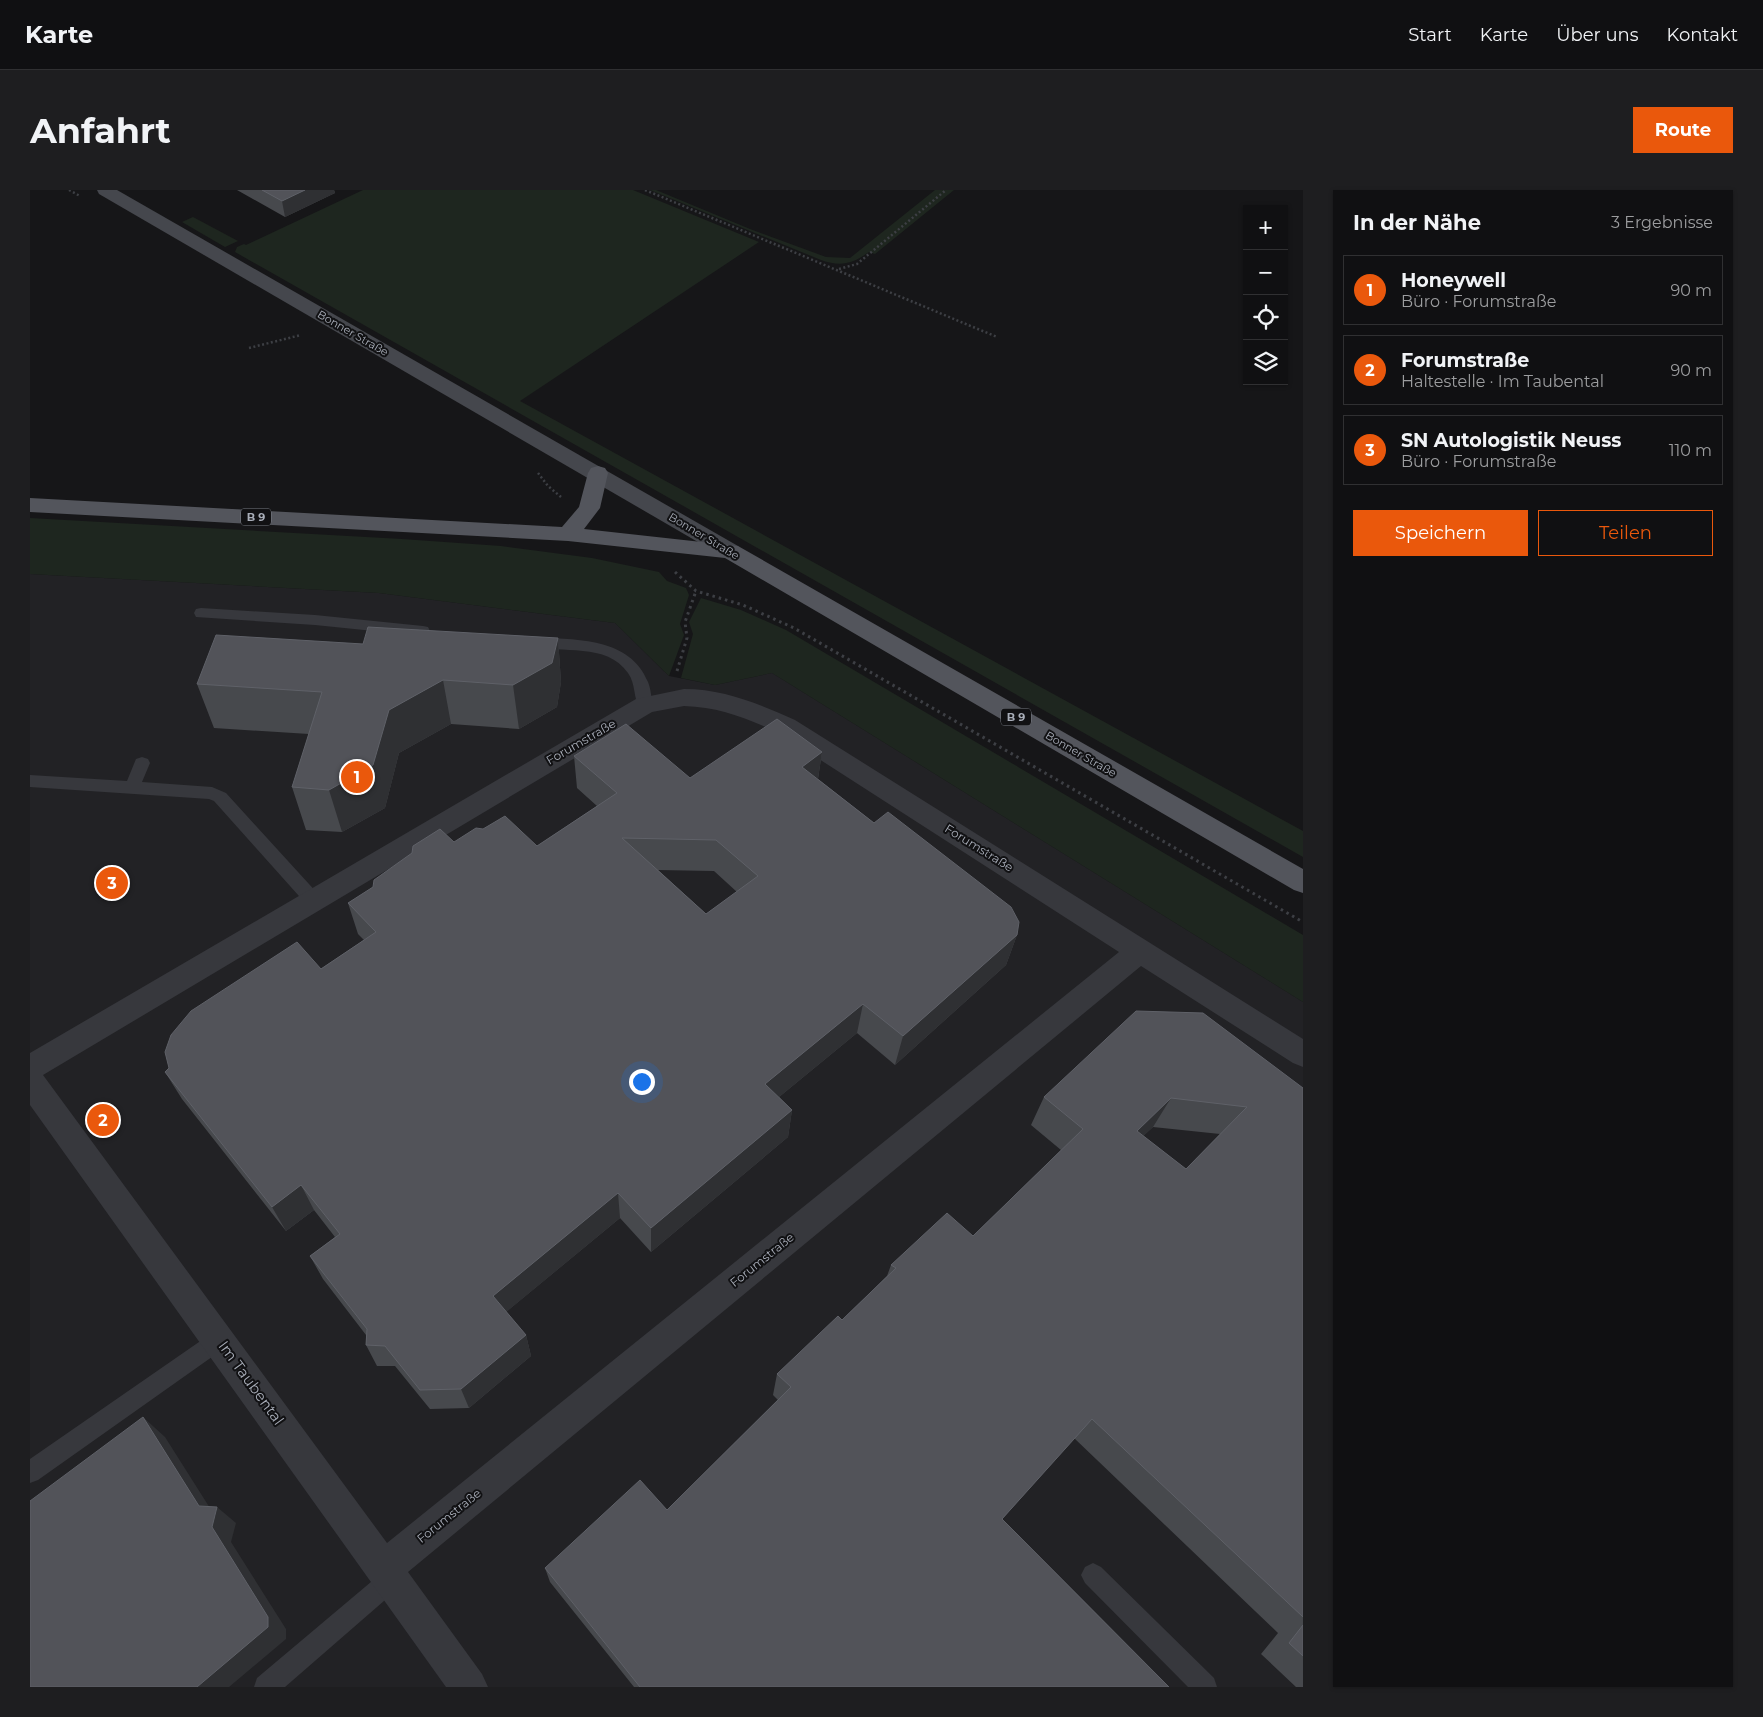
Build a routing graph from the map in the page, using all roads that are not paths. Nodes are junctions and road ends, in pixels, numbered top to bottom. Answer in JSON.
{"nodes":[{"id":1,"x":105,"y":190,"type":"edge"},
{"id":2,"x":598,"y":474,"type":"junction"},
{"id":3,"x":30,"y":505,"type":"edge"},
{"id":4,"x":568,"y":534,"type":"junction"},
{"id":5,"x":730,"y":551,"type":"junction"},
{"id":6,"x":201,"y":613,"type":"dead end"},
{"id":7,"x":433,"y":632,"type":"edge"},
{"id":8,"x":522,"y":641,"type":"edge"},
{"id":9,"x":657,"y":701,"type":"junction"},
{"id":10,"x":142,"y":763,"type":"dead end"},
{"id":11,"x":30,"y":780,"type":"edge"},
{"id":12,"x":132,"y":787,"type":"junction"},
{"id":13,"x":1303,"y":882,"type":"edge"},
{"id":14,"x":313,"y":900,"type":"junction"},
{"id":15,"x":1140,"y":951,"type":"junction"},
{"id":16,"x":1303,"y":1054,"type":"edge"},
{"id":17,"x":30,"y":1068,"type":"edge"},
{"id":18,"x":30,"y":1081,"type":"edge"},
{"id":19,"x":220,"y":1340,"type":"junction"},
{"id":20,"x":30,"y":1472,"type":"edge"},
{"id":21,"x":389,"y":1574,"type":"junction"},
{"id":22,"x":1092,"y":1575,"type":"dead end"},
{"id":23,"x":266,"y":1687,"type":"edge"},
{"id":24,"x":469,"y":1687,"type":"edge"},
{"id":25,"x":1204,"y":1687,"type":"edge"}],
"edges":[{"from":1,"to":2,"type":"main road","name":"Bonner Straße"},
{"from":2,"to":4,"type":"main road"},
{"from":2,"to":5,"type":"main road","name":"Bonner Straße"},
{"from":3,"to":4,"type":"main road","number":"B 9"},
{"from":4,"to":5,"type":"main road","number":"B 9"},
{"from":5,"to":13,"type":"main road","name":"Bonner Straße","number":"B 9"},
{"from":6,"to":7,"type":"lane"},
{"from":8,"to":9,"type":"lane"},
{"from":9,"to":14,"type":"street","name":"Forumstraße"},
{"from":9,"to":15,"type":"street","name":"Forumstraße"},
{"from":10,"to":12,"type":"lane"},
{"from":11,"to":12,"type":"lane"},
{"from":12,"to":14,"type":"lane"},
{"from":14,"to":17,"type":"street","name":"Forumstraße"},
{"from":15,"to":16,"type":"street","name":"Forumstraße"},
{"from":15,"to":21,"type":"street","name":"Forumstraße"},
{"from":18,"to":19,"type":"street","name":"Im Taubental"},
{"from":19,"to":20,"type":"lane"},
{"from":19,"to":21,"type":"street","name":"Im Taubental"},
{"from":21,"to":23,"type":"lane"},
{"from":21,"to":24,"type":"street","name":"Im Taubental"},
{"from":22,"to":25,"type":"lane"}]}
